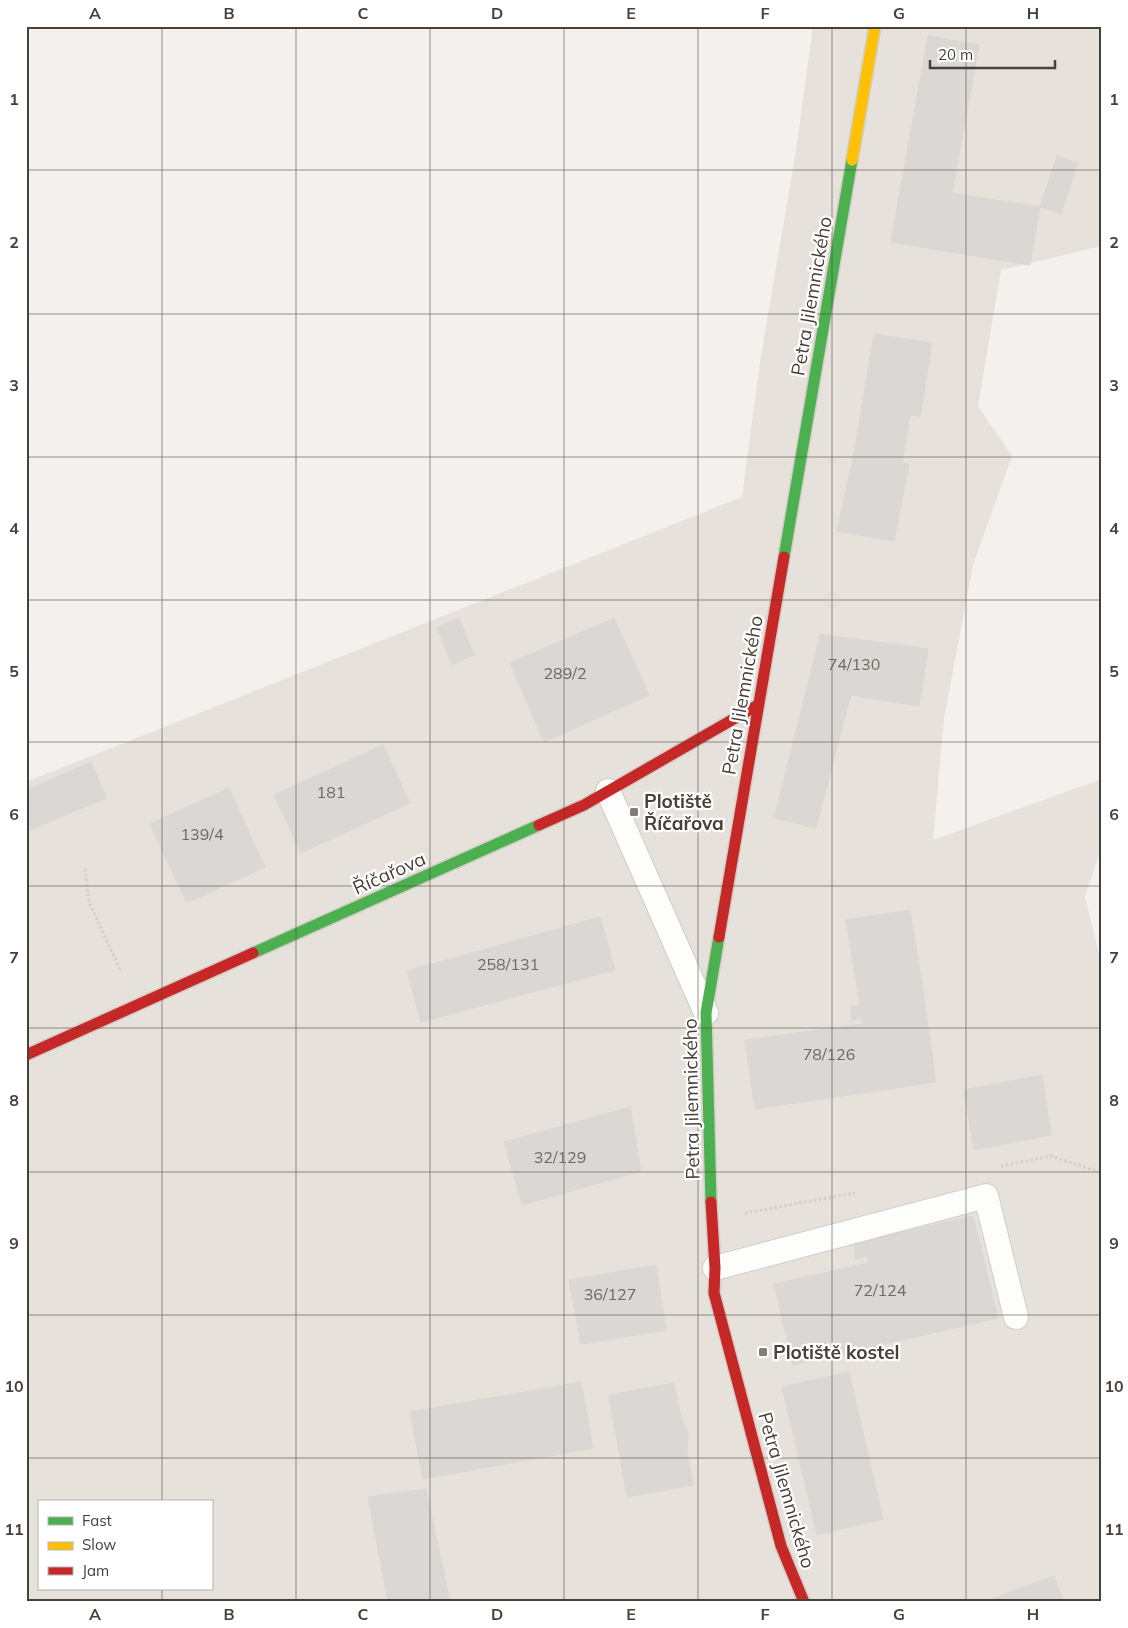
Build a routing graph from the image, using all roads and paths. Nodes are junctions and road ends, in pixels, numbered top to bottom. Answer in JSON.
{"nodes":[{"id":1,"x":875,"y":26,"type":"edge"},
{"id":2,"x":758,"y":705,"type":"junction"},
{"id":3,"x":608,"y":791,"type":"junction"},
{"id":4,"x":85,"y":869,"type":"dead end"},
{"id":5,"x":136,"y":1005,"type":"junction"},
{"id":6,"x":706,"y":1014,"type":"junction"},
{"id":7,"x":26,"y":1054,"type":"edge"},
{"id":8,"x":715,"y":1268,"type":"junction"},
{"id":9,"x":1016,"y":1317,"type":"dead end"},
{"id":10,"x":804,"y":1602,"type":"edge"}],
"edges":[{"from":1,"to":2,"type":"street","name":"Petra Jilemnického"},
{"from":2,"to":3,"type":"street","name":"Říčařova"},
{"from":2,"to":6,"type":"street","name":"Petra Jilemnického"},
{"from":3,"to":5,"type":"street","name":"Říčařova"},
{"from":3,"to":6,"type":"lane"},
{"from":4,"to":5,"type":"path"},
{"from":5,"to":7,"type":"street","name":"Říčařova"},
{"from":6,"to":8,"type":"street","name":"Petra Jilemnického"},
{"from":8,"to":9,"type":"lane"},
{"from":8,"to":10,"type":"street","name":"Petra Jilemnického"}]}
